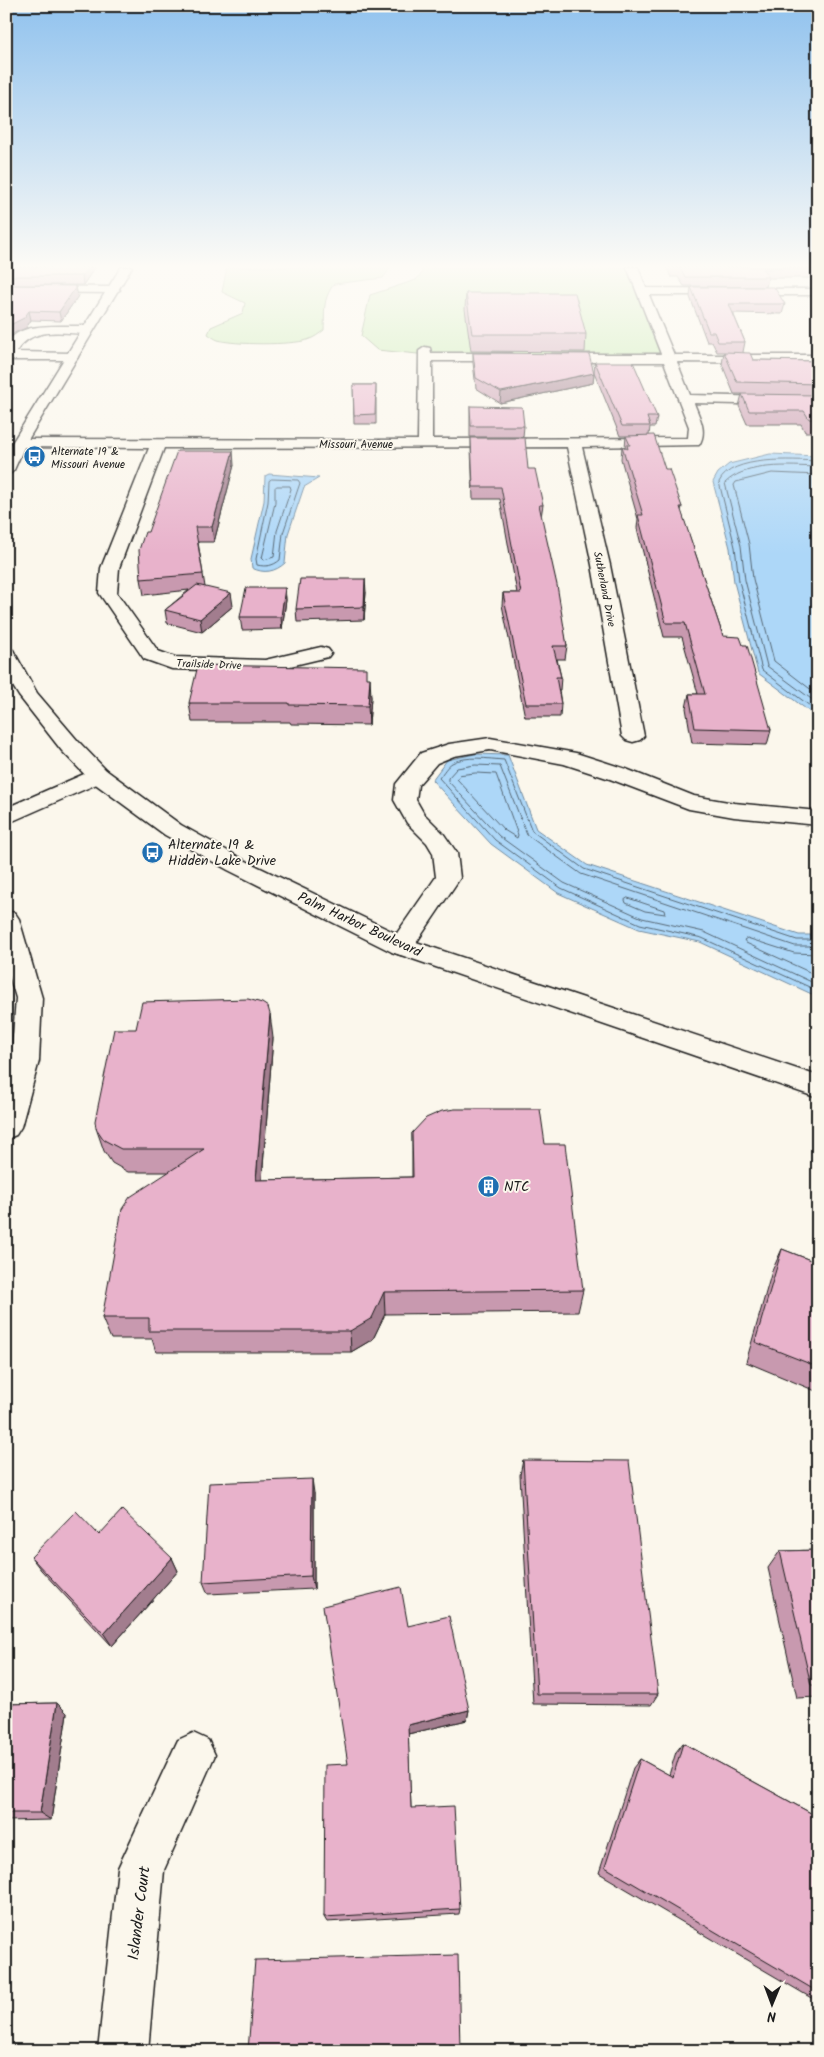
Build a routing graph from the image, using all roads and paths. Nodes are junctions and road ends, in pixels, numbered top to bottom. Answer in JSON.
{"nodes":[{"id":1,"x":67,"y":363,"type":"edge"},
{"id":2,"x":425,"y":363,"type":"edge"},
{"id":3,"x":669,"y":363,"type":"edge"},
{"id":4,"x":684,"y":399,"type":"junction"},
{"id":5,"x":818,"y":402,"type":"edge"},
{"id":6,"x":19,"y":443,"type":"junction"},
{"id":7,"x":574,"y":443,"type":"junction"},
{"id":8,"x":158,"y":444,"type":"junction"},
{"id":9,"x":426,"y":444,"type":"junction"},
{"id":10,"x":6,"y":470,"type":"edge"},
{"id":11,"x":321,"y":653,"type":"dead end"},
{"id":12,"x":6,"y":654,"type":"edge"},
{"id":13,"x":634,"y":736,"type":"dead end"},
{"id":14,"x":98,"y":775,"type":"junction"},
{"id":15,"x":6,"y":817,"type":"edge"},
{"id":16,"x":818,"y":818,"type":"edge"},
{"id":17,"x":6,"y":919,"type":"edge"},
{"id":18,"x":401,"y":946,"type":"junction"},
{"id":19,"x":818,"y":1087,"type":"edge"},
{"id":20,"x":6,"y":1127,"type":"edge"},
{"id":21,"x":193,"y":1754,"type":"dead end"},
{"id":22,"x":123,"y":2051,"type":"edge"}],
"edges":[{"from":1,"to":6,"type":"street"},
{"from":2,"to":9,"type":"street"},
{"from":3,"to":4,"type":"street"},
{"from":4,"to":5,"type":"street"},
{"from":4,"to":7,"type":"street","name":"Missouri Avenue"},
{"from":6,"to":8,"type":"street","name":"Missouri Avenue"},
{"from":6,"to":10,"type":"street"},
{"from":7,"to":9,"type":"street","name":"Missouri Avenue"},
{"from":7,"to":13,"type":"street","name":"Sutherland Drive"},
{"from":8,"to":9,"type":"street","name":"Missouri Avenue"},
{"from":8,"to":11,"type":"street","name":"Trailside Drive"},
{"from":12,"to":14,"type":"street","name":"Palm Harbor Boulevard"},
{"from":14,"to":15,"type":"street"},
{"from":14,"to":18,"type":"street","name":"Palm Harbor Boulevard"},
{"from":16,"to":18,"type":"street"},
{"from":17,"to":20,"type":"street"},
{"from":18,"to":19,"type":"street","name":"Palm Harbor Boulevard"},
{"from":21,"to":22,"type":"street","name":"Islander Court"}]}
